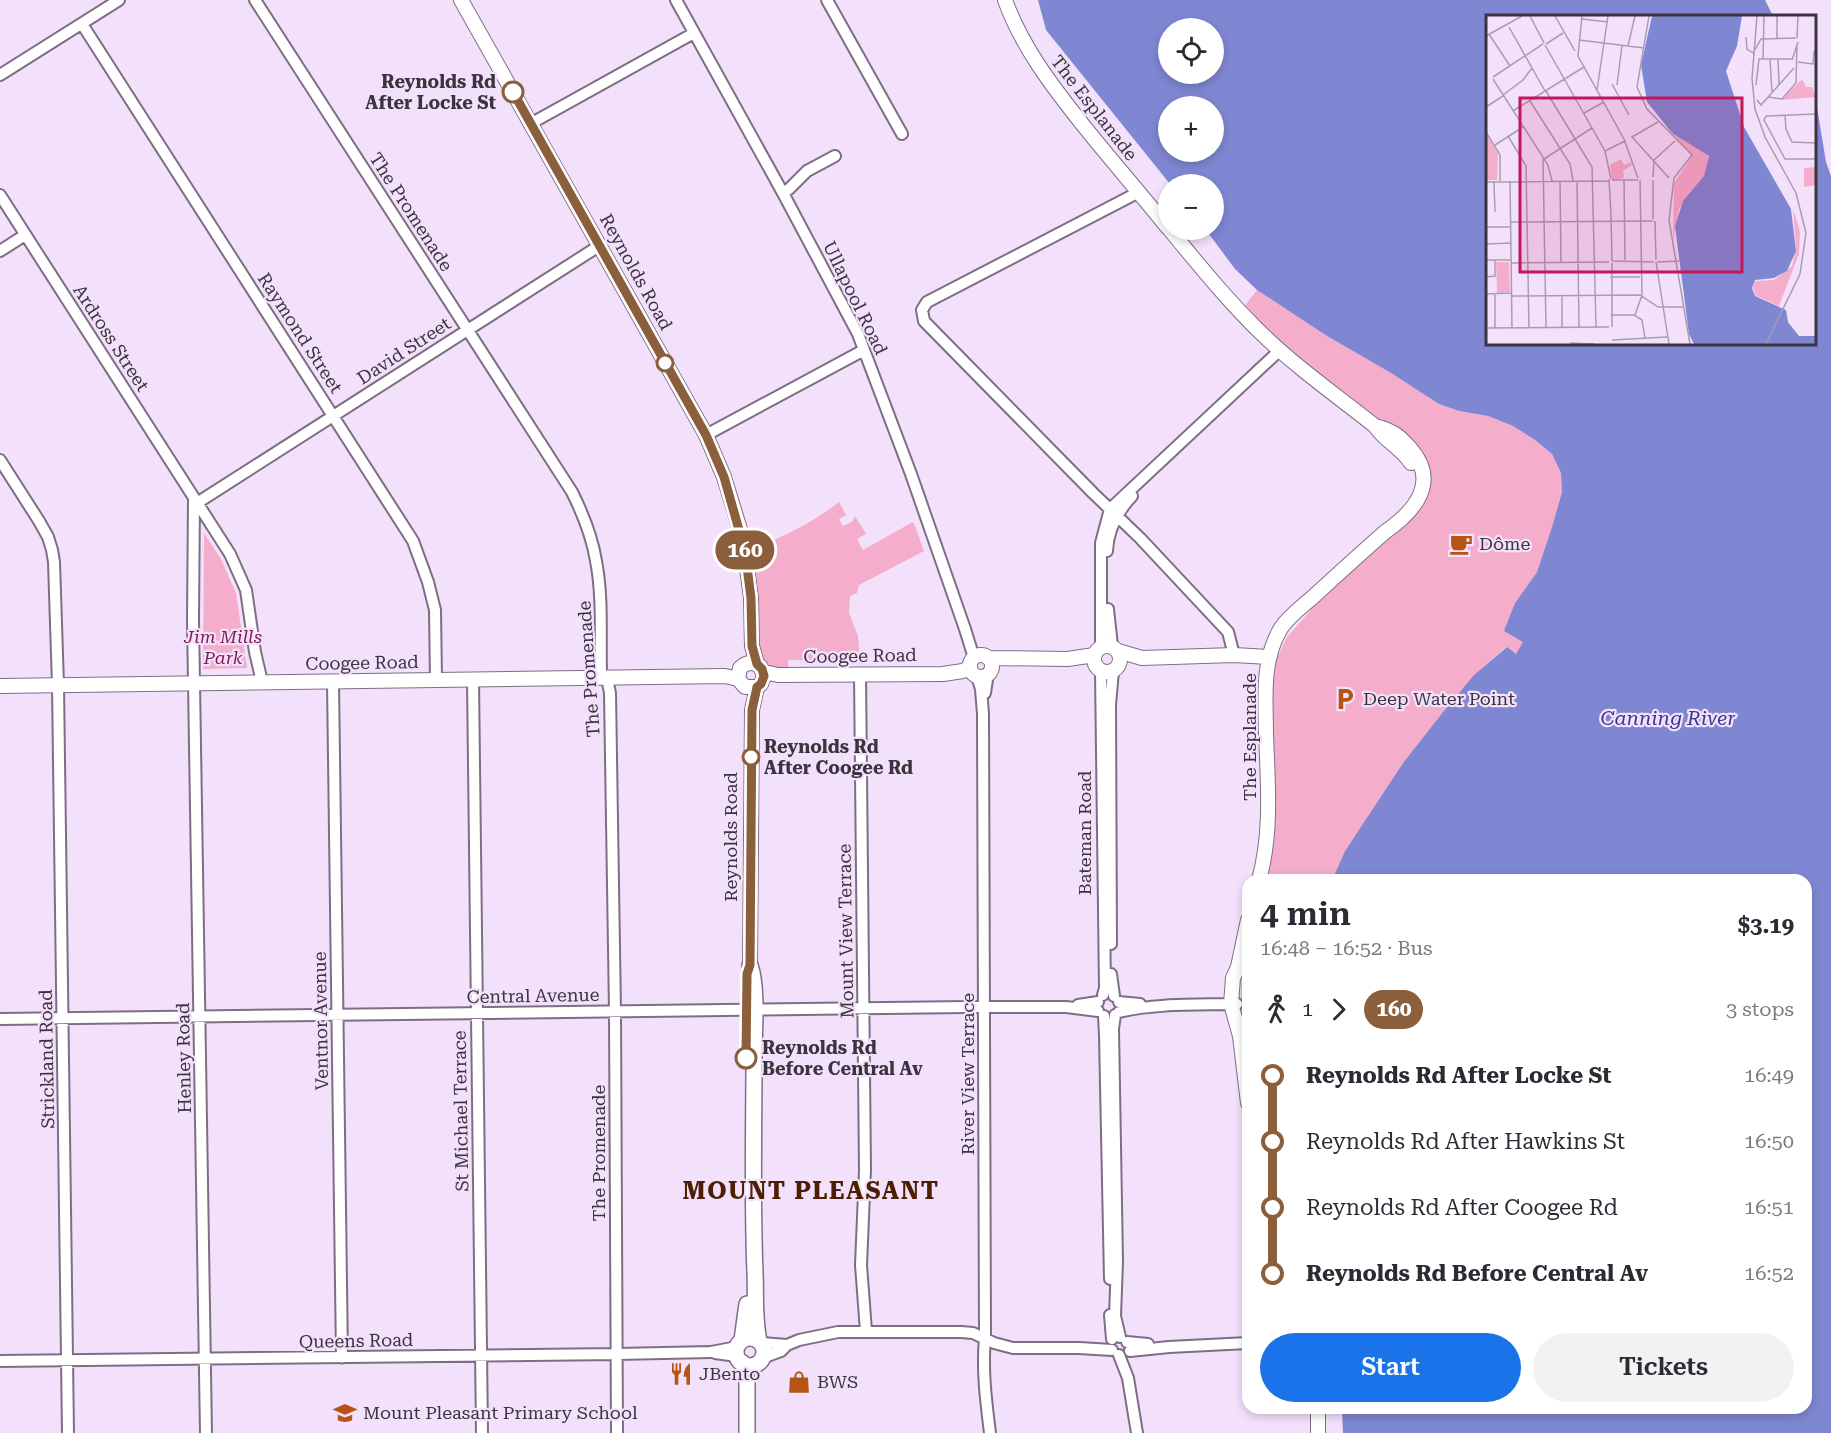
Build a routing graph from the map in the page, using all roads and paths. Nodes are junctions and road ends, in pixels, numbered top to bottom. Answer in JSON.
{"nodes":[{"id":1,"x":119,"y":0,"type":"edge"},
{"id":2,"x":255,"y":0,"type":"edge"},
{"id":3,"x":461,"y":0,"type":"edge"},
{"id":4,"x":676,"y":0,"type":"edge"},
{"id":5,"x":827,"y":0,"type":"edge"},
{"id":6,"x":1005,"y":0,"type":"edge"},
{"id":7,"x":82,"y":24,"type":"junction"},
{"id":8,"x":694,"y":33,"type":"junction"},
{"id":9,"x":0,"y":75,"type":"edge"},
{"id":10,"x":530,"y":124,"type":"junction"},
{"id":11,"x":902,"y":134,"type":"dead end"},
{"id":12,"x":835,"y":156,"type":"dead end"},
{"id":13,"x":1139,"y":192,"type":"junction"},
{"id":14,"x":783,"y":193,"type":"junction"},
{"id":15,"x":0,"y":195,"type":"edge"},
{"id":16,"x":1158,"y":215,"type":"edge"},
{"id":17,"x":25,"y":236,"type":"junction"},
{"id":18,"x":1178,"y":240,"type":"edge"},
{"id":19,"x":598,"y":246,"type":"junction"},
{"id":20,"x":0,"y":251,"type":"edge"},
{"id":21,"x":467,"y":329,"type":"junction"},
{"id":22,"x":864,"y":350,"type":"junction"},
{"id":23,"x":1280,"y":350,"type":"junction"},
{"id":24,"x":334,"y":417,"type":"junction"},
{"id":25,"x":706,"y":435,"type":"junction"},
{"id":26,"x":0,"y":460,"type":"edge"},
{"id":27,"x":195,"y":501,"type":"junction"},
{"id":28,"x":1113,"y":512,"type":"junction"},
{"id":29,"x":1111,"y":530,"type":"junction"},
{"id":30,"x":1140,"y":538,"type":"junction"},
{"id":31,"x":1234,"y":655,"type":"junction"},
{"id":32,"x":1269,"y":657,"type":"junction"},
{"id":33,"x":1107,"y":658,"type":"junction"},
{"id":34,"x":981,"y":666,"type":"junction"},
{"id":35,"x":860,"y":674,"type":"junction"},
{"id":36,"x":748,"y":676,"type":"junction"},
{"id":37,"x":605,"y":677,"type":"junction"},
{"id":38,"x":436,"y":680,"type":"junction"},
{"id":39,"x":473,"y":680,"type":"junction"},
{"id":40,"x":262,"y":682,"type":"junction"},
{"id":41,"x":333,"y":682,"type":"junction"},
{"id":42,"x":194,"y":683,"type":"junction"},
{"id":43,"x":58,"y":685,"type":"junction"},
{"id":44,"x":0,"y":686,"type":"edge"},
{"id":45,"x":1261,"y":874,"type":"edge"},
{"id":46,"x":1242,"y":948,"type":"edge"},
{"id":47,"x":750,"y":965,"type":"joint"},
{"id":48,"x":1234,"y":1004,"type":"junction"},
{"id":49,"x":1109,"y":1006,"type":"junction"},
{"id":50,"x":985,"y":1007,"type":"junction"},
{"id":51,"x":864,"y":1008,"type":"junction"},
{"id":52,"x":750,"y":1010,"type":"junction"},
{"id":53,"x":615,"y":1011,"type":"junction"},
{"id":54,"x":476,"y":1013,"type":"junction"},
{"id":55,"x":338,"y":1015,"type":"junction"},
{"id":56,"x":200,"y":1017,"type":"junction"},
{"id":57,"x":63,"y":1018,"type":"junction"},
{"id":58,"x":0,"y":1019,"type":"edge"},
{"id":59,"x":1242,"y":1053,"type":"edge"},
{"id":60,"x":866,"y":1331,"type":"junction"},
{"id":61,"x":985,"y":1338,"type":"junction"},
{"id":62,"x":1242,"y":1343,"type":"edge"},
{"id":63,"x":1120,"y":1346,"type":"junction"},
{"id":64,"x":750,"y":1351,"type":"junction"},
{"id":65,"x":617,"y":1354,"type":"junction"},
{"id":66,"x":482,"y":1356,"type":"junction"},
{"id":67,"x":342,"y":1358,"type":"junction"},
{"id":68,"x":206,"y":1359,"type":"junction"},
{"id":69,"x":67,"y":1360,"type":"junction"},
{"id":70,"x":0,"y":1362,"type":"edge"},
{"id":71,"x":1318,"y":1414,"type":"edge"},
{"id":72,"x":68,"y":1433,"type":"edge"},
{"id":73,"x":206,"y":1433,"type":"edge"},
{"id":74,"x":482,"y":1433,"type":"edge"},
{"id":75,"x":617,"y":1433,"type":"edge"},
{"id":76,"x":747,"y":1433,"type":"edge"},
{"id":77,"x":755,"y":1433,"type":"edge"},
{"id":78,"x":990,"y":1433,"type":"edge"},
{"id":79,"x":1137,"y":1433,"type":"edge"},
{"id":80,"x":1318,"y":1433,"type":"edge"}],
"edges":[{"from":1,"to":7,"type":"street"},
{"from":2,"to":21,"type":"street","name":"The Promenade"},
{"from":3,"to":10,"type":"street","name":"Reynolds Road"},
{"from":4,"to":8,"type":"street","name":"Ullapool Road"},
{"from":5,"to":11,"type":"street"},
{"from":6,"to":13,"type":"street","name":"The Esplanade"},
{"from":7,"to":9,"type":"street"},
{"from":7,"to":24,"type":"street","name":"Raymond Street"},
{"from":8,"to":10,"type":"street"},
{"from":8,"to":14,"type":"street","name":"Ullapool Road"},
{"from":10,"to":19,"type":"street","name":"Reynolds Road"},
{"from":12,"to":14,"type":"street"},
{"from":13,"to":16,"type":"street","name":"The Esplanade"},
{"from":13,"to":28,"type":"street"},
{"from":14,"to":22,"type":"street","name":"Ullapool Road"},
{"from":15,"to":17,"type":"street","name":"Ardross Street"},
{"from":17,"to":20,"type":"street"},
{"from":17,"to":27,"type":"street","name":"Ardross Street"},
{"from":18,"to":23,"type":"street","name":"The Esplanade"},
{"from":19,"to":21,"type":"street","name":"David Street"},
{"from":19,"to":25,"type":"street","name":"Reynolds Road"},
{"from":21,"to":24,"type":"street","name":"David Street"},
{"from":21,"to":37,"type":"street","name":"The Promenade"},
{"from":22,"to":25,"type":"street"},
{"from":22,"to":34,"type":"street","name":"Ullapool Road"},
{"from":23,"to":28,"type":"street","name":"Bateman Road"},
{"from":23,"to":32,"type":"street","name":"The Esplanade"},
{"from":24,"to":27,"type":"street","name":"David Street"},
{"from":24,"to":38,"type":"street","name":"Raymond Street"},
{"from":25,"to":36,"type":"street","name":"Reynolds Road"},
{"from":26,"to":43,"type":"street","name":"Strickland Road"},
{"from":27,"to":40,"type":"street","name":"Ardross Street"},
{"from":27,"to":42,"type":"street"},
{"from":28,"to":29,"type":"street","name":"Bateman Road"},
{"from":28,"to":30,"type":"street"},
{"from":28,"to":33,"type":"street","name":"Bateman Road"},
{"from":29,"to":30,"type":"street"},
{"from":29,"to":33,"type":"street","name":"Bateman Road"},
{"from":30,"to":31,"type":"street"},
{"from":31,"to":32,"type":"street","name":"Coogee Road"},
{"from":31,"to":33,"type":"street","name":"Coogee Road"},
{"from":32,"to":45,"type":"street","name":"The Esplanade"},
{"from":33,"to":34,"type":"street","name":"Coogee Road"},
{"from":33,"to":49,"type":"street","name":"Bateman Road"},
{"from":34,"to":35,"type":"street","name":"Coogee Road"},
{"from":34,"to":50,"type":"street","name":"River View Terrace"},
{"from":35,"to":36,"type":"street","name":"Coogee Road"},
{"from":35,"to":51,"type":"street","name":"Mount View Terrace"},
{"from":36,"to":37,"type":"street","name":"Coogee Road"},
{"from":36,"to":47,"type":"street","name":"Reynolds Road"},
{"from":37,"to":39,"type":"street","name":"Coogee Road"},
{"from":37,"to":53,"type":"street","name":"The Promenade"},
{"from":38,"to":39,"type":"street","name":"Coogee Road"},
{"from":38,"to":41,"type":"street","name":"Coogee Road"},
{"from":39,"to":54,"type":"street","name":"St Michael Terrace"},
{"from":40,"to":41,"type":"street","name":"Coogee Road"},
{"from":40,"to":42,"type":"street","name":"Coogee Road"},
{"from":41,"to":55,"type":"street","name":"Ventnor Avenue"},
{"from":42,"to":43,"type":"street","name":"Coogee Road"},
{"from":42,"to":56,"type":"street","name":"Henley Road"},
{"from":43,"to":44,"type":"street","name":"Coogee Road"},
{"from":43,"to":57,"type":"street","name":"Strickland Road"},
{"from":46,"to":48,"type":"street"},
{"from":47,"to":52,"type":"main road","name":"Reynolds Road"},
{"from":48,"to":49,"type":"street","name":"Central Avenue"},
{"from":48,"to":59,"type":"street"},
{"from":49,"to":50,"type":"street","name":"Central Avenue"},
{"from":49,"to":63,"type":"street","name":"Bateman Road"},
{"from":50,"to":51,"type":"street","name":"Central Avenue"},
{"from":50,"to":61,"type":"street","name":"River View Terrace"},
{"from":51,"to":52,"type":"street","name":"Central Avenue"},
{"from":51,"to":60,"type":"street","name":"Mount View Terrace"},
{"from":52,"to":53,"type":"street","name":"Central Avenue"},
{"from":52,"to":64,"type":"main road","name":"Reynolds Road"},
{"from":53,"to":54,"type":"street","name":"Central Avenue"},
{"from":53,"to":65,"type":"street","name":"The Promenade"},
{"from":54,"to":55,"type":"street","name":"Central Avenue"},
{"from":54,"to":66,"type":"street","name":"St Michael Terrace"},
{"from":55,"to":56,"type":"street","name":"Central Avenue"},
{"from":55,"to":67,"type":"street","name":"Ventnor Avenue"},
{"from":56,"to":57,"type":"street","name":"Central Avenue"},
{"from":56,"to":68,"type":"street","name":"Henley Road"},
{"from":57,"to":58,"type":"street","name":"Central Avenue"},
{"from":57,"to":69,"type":"street","name":"Strickland Road"},
{"from":60,"to":61,"type":"street","name":"Queens Road"},
{"from":60,"to":64,"type":"street","name":"Queens Road"},
{"from":61,"to":63,"type":"street","name":"Queens Road"},
{"from":61,"to":78,"type":"street","name":"River View Terrace"},
{"from":62,"to":63,"type":"street","name":"Queens Road"},
{"from":63,"to":79,"type":"street","name":"Bateman Road"},
{"from":64,"to":65,"type":"street","name":"Queens Road"},
{"from":64,"to":76,"type":"main road","name":"Reynolds Road"},
{"from":64,"to":77,"type":"main road","name":"Reynolds Road"},
{"from":65,"to":66,"type":"street","name":"Queens Road"},
{"from":65,"to":75,"type":"street","name":"The Promenade"},
{"from":66,"to":67,"type":"street","name":"Queens Road"},
{"from":66,"to":74,"type":"street","name":"St Michael Terrace"},
{"from":67,"to":68,"type":"street","name":"Queens Road"},
{"from":68,"to":69,"type":"street","name":"Queens Road"},
{"from":68,"to":73,"type":"street","name":"Henley Road"},
{"from":69,"to":70,"type":"street","name":"Queens Road"},
{"from":69,"to":72,"type":"street","name":"Strickland Road"},
{"from":71,"to":80,"type":"street"}]}
